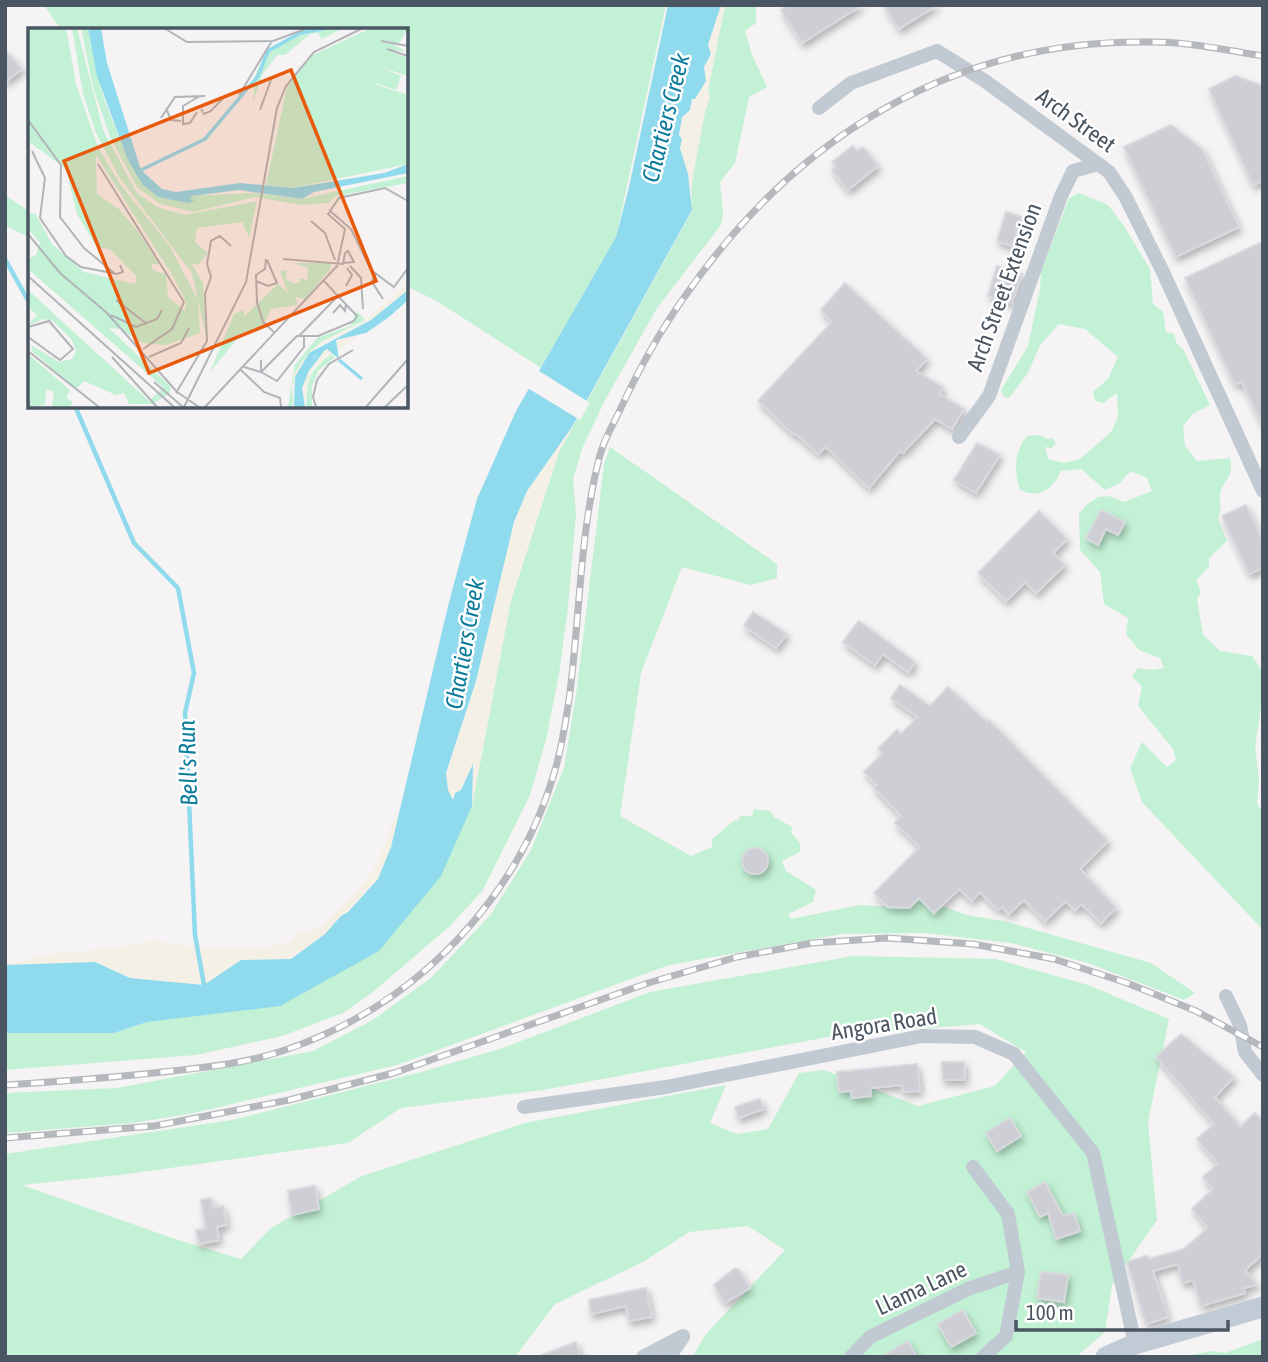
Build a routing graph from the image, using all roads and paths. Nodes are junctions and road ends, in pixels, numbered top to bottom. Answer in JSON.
{"nodes":[{"id":1,"x":819,"y":108,"type":"dead end"},
{"id":2,"x":1098,"y":164,"type":"junction"},
{"id":3,"x":959,"y":437,"type":"dead end"},
{"id":4,"x":1263,"y":491,"type":"edge"},
{"id":5,"x":1226,"y":996,"type":"dead end"},
{"id":6,"x":1263,"y":1075,"type":"edge"},
{"id":7,"x":524,"y":1107,"type":"dead end"},
{"id":8,"x":973,"y":1167,"type":"dead end"},
{"id":9,"x":1018,"y":1272,"type":"junction"},
{"id":10,"x":1263,"y":1307,"type":"edge"},
{"id":11,"x":1135,"y":1344,"type":"junction"},
{"id":12,"x":643,"y":1357,"type":"edge"},
{"id":13,"x":669,"y":1357,"type":"edge"},
{"id":14,"x":851,"y":1357,"type":"edge"},
{"id":15,"x":983,"y":1357,"type":"edge"},
{"id":16,"x":1106,"y":1357,"type":"edge"}],
"edges":[{"from":1,"to":2,"type":"street","name":"Arch Street"},
{"from":2,"to":3,"type":"street","name":"Arch Street Extension"},
{"from":2,"to":4,"type":"street","name":"Arch Street"},
{"from":5,"to":6,"type":"street"},
{"from":7,"to":11,"type":"street","name":"Angora Road"},
{"from":8,"to":9,"type":"street"},
{"from":9,"to":14,"type":"street","name":"Llama Lane"},
{"from":9,"to":15,"type":"street"},
{"from":10,"to":11,"type":"street"},
{"from":11,"to":16,"type":"street"},
{"from":12,"to":13,"type":"street"}]}
